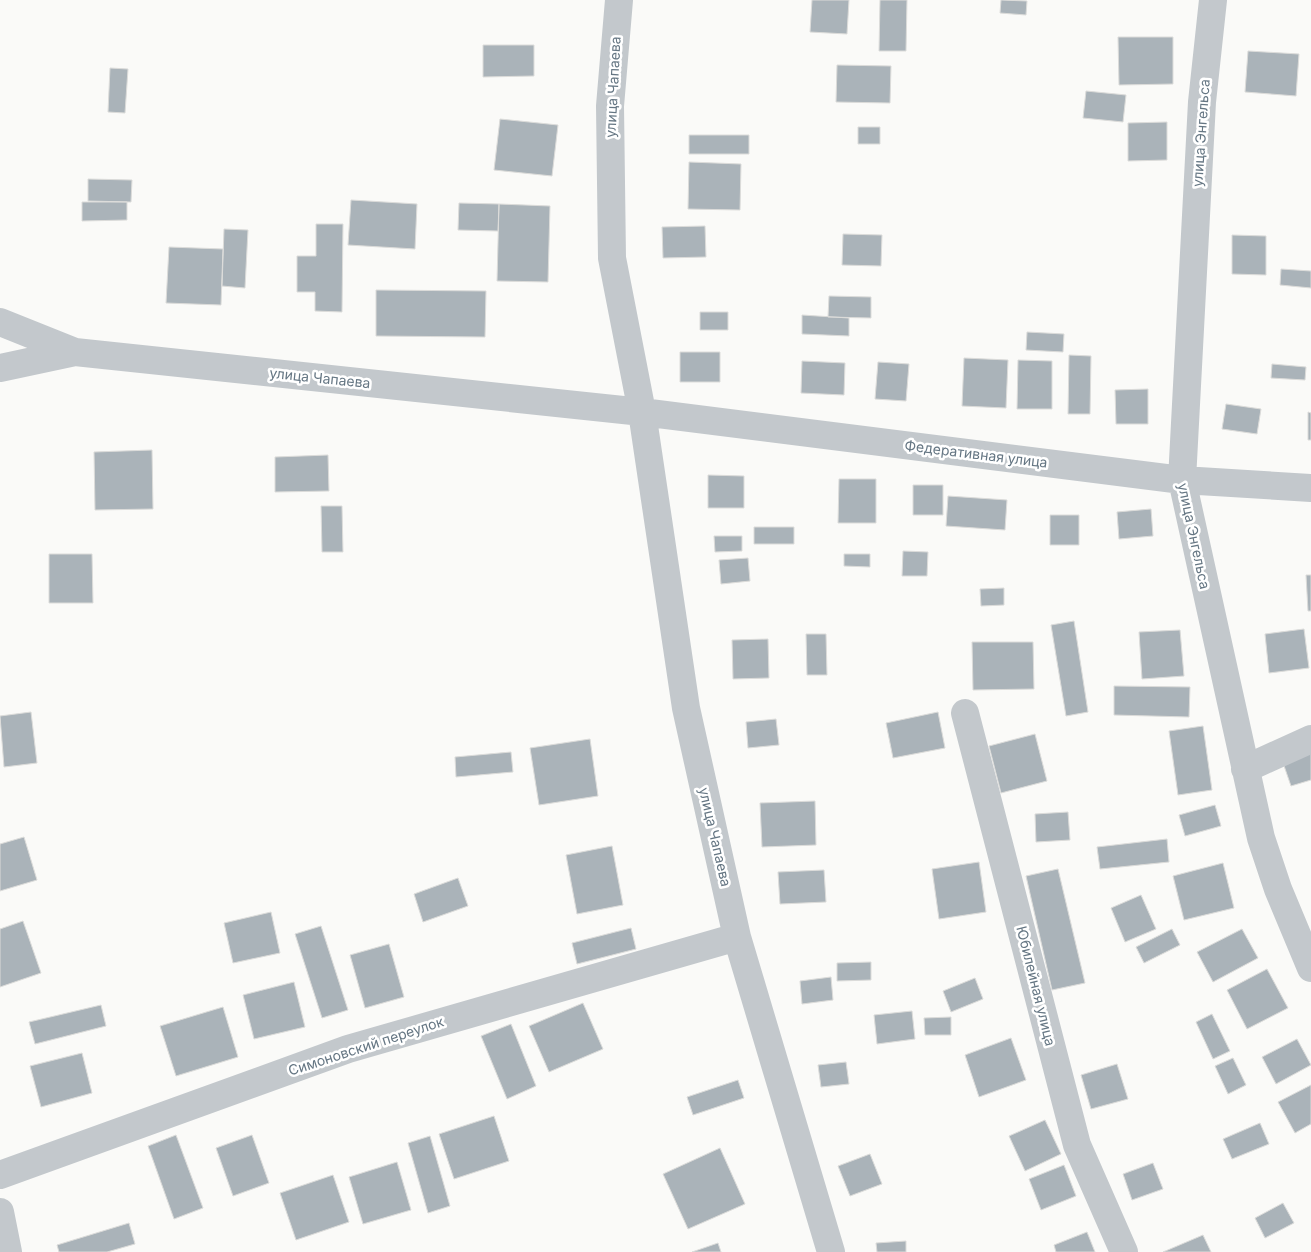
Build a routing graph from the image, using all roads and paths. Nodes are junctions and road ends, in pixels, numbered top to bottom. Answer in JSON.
{"nodes":[{"id":1,"x":618,"y":0,"type":"edge"},
{"id":2,"x":1212,"y":0,"type":"edge"},
{"id":3,"x":0,"y":322,"type":"edge"},
{"id":4,"x":75,"y":352,"type":"junction"},
{"id":5,"x":0,"y":368,"type":"edge"},
{"id":6,"x":642,"y":412,"type":"junction"},
{"id":7,"x":1182,"y":480,"type":"junction"},
{"id":8,"x":1311,"y":488,"type":"edge"},
{"id":9,"x":965,"y":713,"type":"dead end"},
{"id":10,"x":1311,"y":739,"type":"edge"},
{"id":11,"x":1245,"y":769,"type":"junction"},
{"id":12,"x":737,"y":937,"type":"junction"},
{"id":13,"x":1311,"y":968,"type":"edge"},
{"id":14,"x":0,"y":1174,"type":"edge"},
{"id":15,"x":0,"y":1212,"type":"edge"},
{"id":16,"x":8,"y":1252,"type":"edge"},
{"id":17,"x":831,"y":1252,"type":"edge"},
{"id":18,"x":1124,"y":1252,"type":"edge"}],
"edges":[{"from":1,"to":6,"type":"street","name":"улица Чапаева"},
{"from":2,"to":7,"type":"street","name":"улица Энгельса"},
{"from":3,"to":4,"type":"street"},
{"from":4,"to":5,"type":"street","name":"улица Чапаева"},
{"from":4,"to":6,"type":"street","name":"улица Чапаева"},
{"from":6,"to":7,"type":"street","name":"Федеративная улица"},
{"from":6,"to":12,"type":"street","name":"улица Чапаева"},
{"from":7,"to":8,"type":"street","name":"Федеративная улица"},
{"from":7,"to":11,"type":"street","name":"улица Энгельса"},
{"from":9,"to":18,"type":"street","name":"Юбилейная улица"},
{"from":10,"to":11,"type":"street"},
{"from":11,"to":13,"type":"street","name":"улица Энгельса"},
{"from":12,"to":14,"type":"street","name":"Симоновский переулок"},
{"from":12,"to":17,"type":"street","name":"улица Чапаева"},
{"from":15,"to":16,"type":"street"}]}
